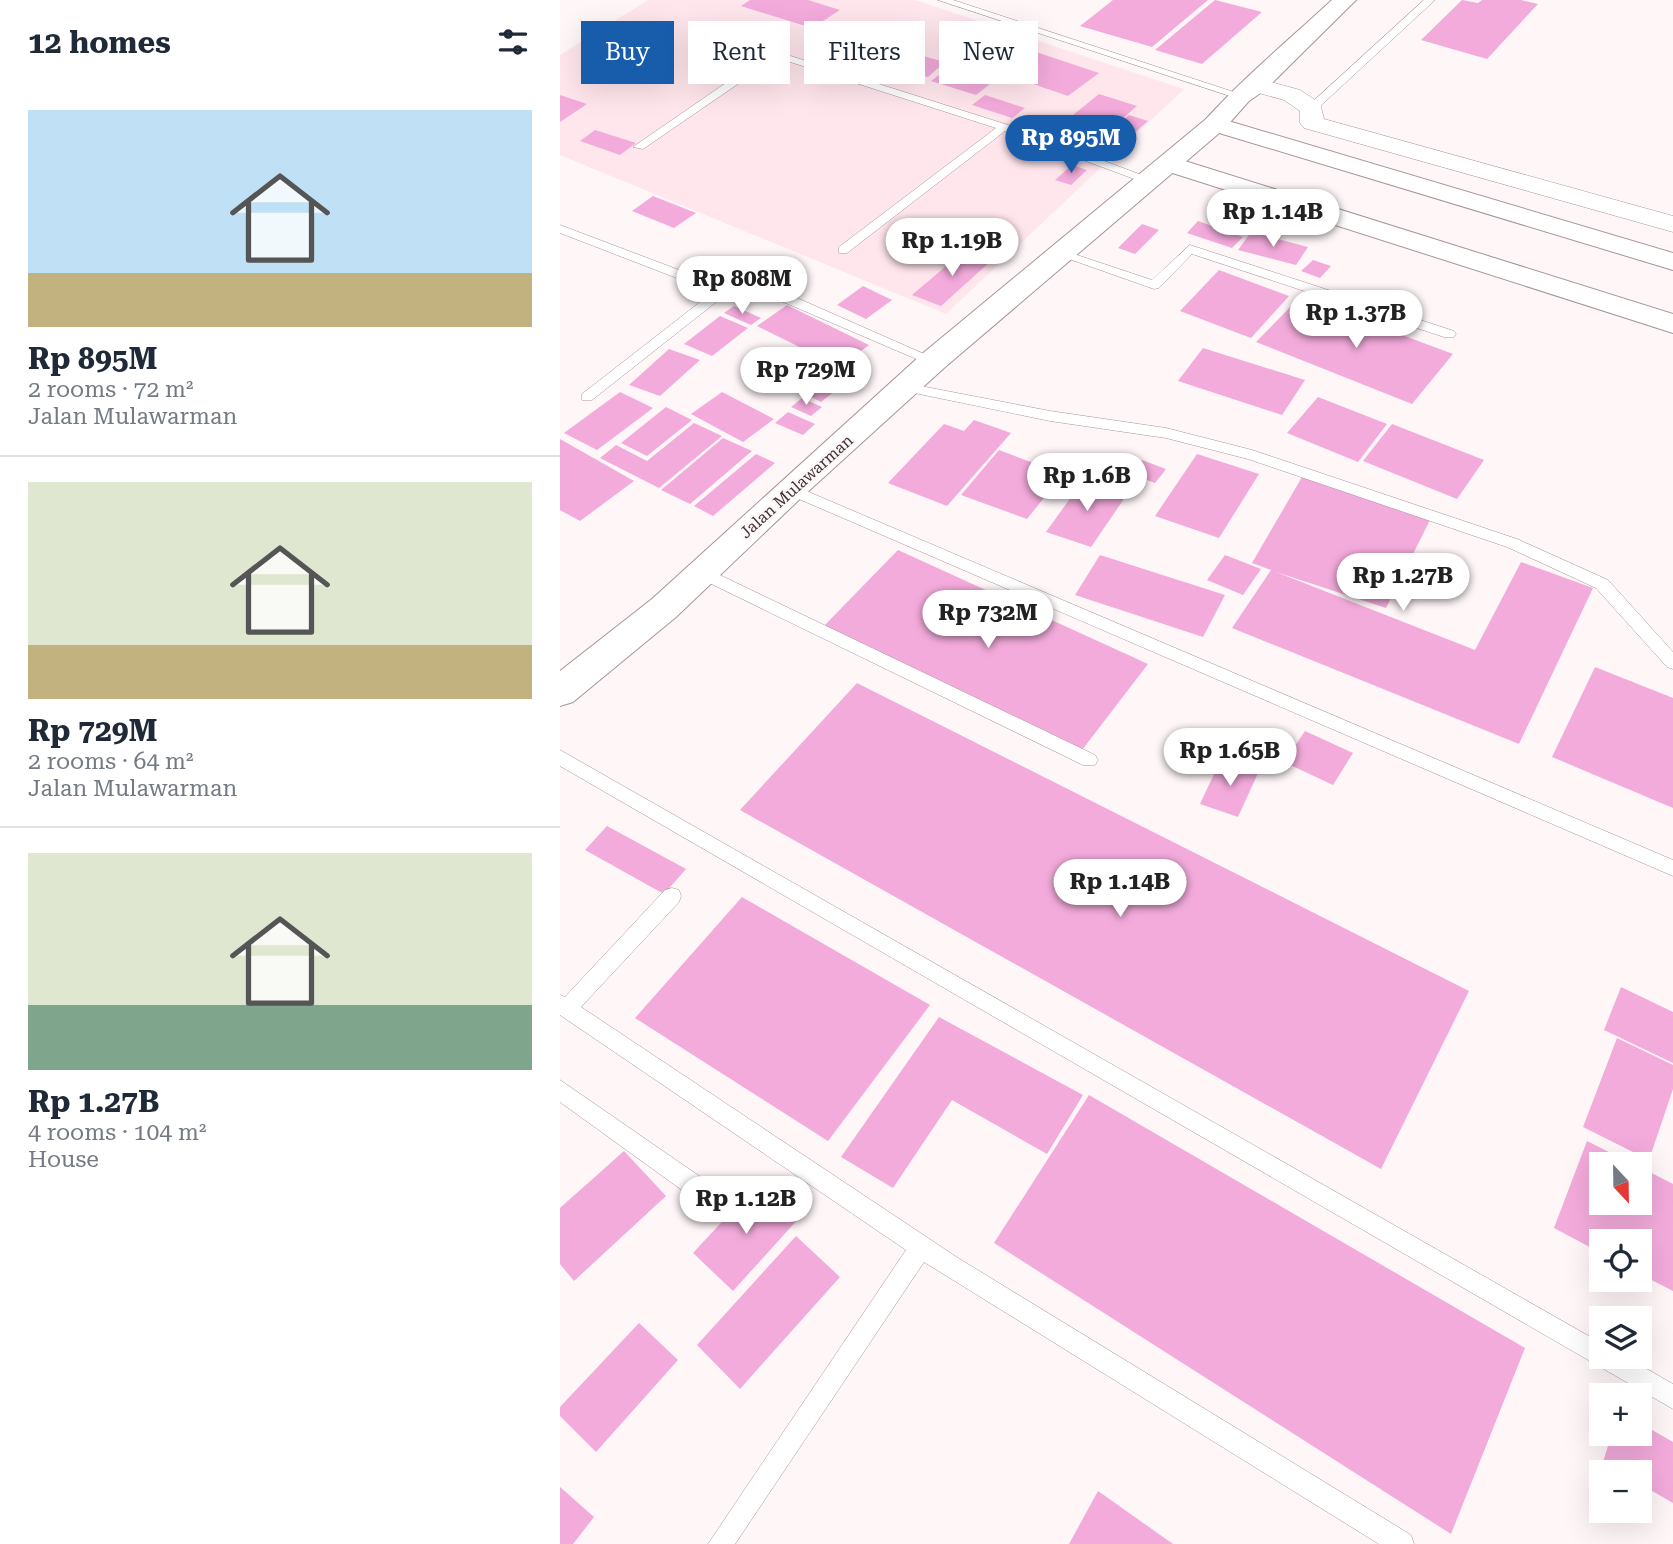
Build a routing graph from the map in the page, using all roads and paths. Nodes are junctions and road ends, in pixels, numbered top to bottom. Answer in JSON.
{"nodes":[{"id":1,"x":943,"y":0,"type":"edge"},
{"id":2,"x":1345,"y":0,"type":"edge"},
{"id":3,"x":1430,"y":0,"type":"edge"},
{"id":4,"x":1248,"y":90,"type":"junction"},
{"id":5,"x":1312,"y":108,"type":"junction"},
{"id":6,"x":1215,"y":124,"type":"junction"},
{"id":7,"x":1004,"y":127,"type":"junction"},
{"id":8,"x":639,"y":147,"type":"dead end"},
{"id":9,"x":1159,"y":172,"type":"junction"},
{"id":10,"x":1312,"y":183,"type":"junction"},
{"id":11,"x":1673,"y":224,"type":"edge"},
{"id":12,"x":560,"y":229,"type":"edge"},
{"id":13,"x":843,"y":250,"type":"dead end"},
{"id":14,"x":1061,"y":254,"type":"junction"},
{"id":15,"x":1673,"y":262,"type":"edge"},
{"id":16,"x":722,"y":291,"type":"junction"},
{"id":17,"x":1673,"y":324,"type":"edge"},
{"id":18,"x":1449,"y":334,"type":"dead end"},
{"id":19,"x":933,"y":361,"type":"junction"},
{"id":20,"x":905,"y":387,"type":"junction"},
{"id":21,"x":587,"y":397,"type":"dead end"},
{"id":22,"x":790,"y":489,"type":"junction"},
{"id":23,"x":701,"y":572,"type":"junction"},
{"id":24,"x":1673,"y":663,"type":"edge"},
{"id":25,"x":560,"y":692,"type":"edge"},
{"id":26,"x":560,"y":757,"type":"edge"},
{"id":27,"x":1089,"y":760,"type":"dead end"},
{"id":28,"x":1673,"y":868,"type":"edge"},
{"id":29,"x":672,"y":896,"type":"dead end"},
{"id":30,"x":563,"y":1006,"type":"edge"},
{"id":31,"x":560,"y":1090,"type":"edge"},
{"id":32,"x":723,"y":1206,"type":"dead end"},
{"id":33,"x":922,"y":1245,"type":"junction"},
{"id":34,"x":1673,"y":1397,"type":"edge"},
{"id":35,"x":720,"y":1544,"type":"edge"},
{"id":36,"x":1402,"y":1544,"type":"edge"}],
"edges":[{"from":1,"to":4,"type":"lane"},
{"from":2,"to":4,"type":"main road","name":"Jalan Mulawarman"},
{"from":3,"to":5,"type":"lane"},
{"from":4,"to":5,"type":"street"},
{"from":4,"to":6,"type":"main road","name":"Jalan Mulawarman"},
{"from":5,"to":11,"type":"street"},
{"from":6,"to":9,"type":"main road","name":"Jalan Mulawarman"},
{"from":6,"to":10,"type":"main road"},
{"from":7,"to":8,"type":"lane"},
{"from":7,"to":9,"type":"lane"},
{"from":7,"to":13,"type":"lane"},
{"from":9,"to":10,"type":"main road"},
{"from":9,"to":14,"type":"main road","name":"Jalan Mulawarman"},
{"from":10,"to":15,"type":"main road"},
{"from":10,"to":17,"type":"main road"},
{"from":12,"to":16,"type":"lane"},
{"from":14,"to":18,"type":"lane"},
{"from":14,"to":19,"type":"main road","name":"Jalan Mulawarman"},
{"from":16,"to":19,"type":"lane"},
{"from":16,"to":21,"type":"lane"},
{"from":19,"to":20,"type":"main road","name":"Jalan Mulawarman"},
{"from":20,"to":22,"type":"main road","name":"Jalan Mulawarman"},
{"from":20,"to":24,"type":"lane"},
{"from":22,"to":23,"type":"main road","name":"Jalan Mulawarman"},
{"from":22,"to":28,"type":"lane"},
{"from":23,"to":25,"type":"main road","name":"Jalan Mulawarman"},
{"from":23,"to":27,"type":"lane"},
{"from":26,"to":34,"type":"lane"},
{"from":29,"to":30,"type":"lane"},
{"from":30,"to":33,"type":"lane"},
{"from":31,"to":32,"type":"lane"},
{"from":33,"to":35,"type":"lane"},
{"from":33,"to":36,"type":"lane"}]}
